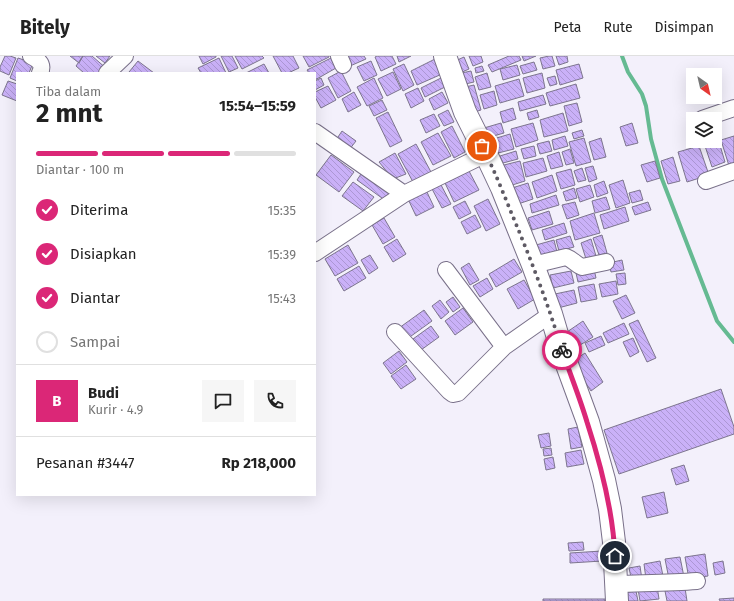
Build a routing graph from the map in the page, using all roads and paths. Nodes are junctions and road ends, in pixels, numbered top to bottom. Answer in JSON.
{"nodes":[{"id":1,"x":31,"y":56,"type":"edge"},
{"id":2,"x":125,"y":56,"type":"edge"},
{"id":3,"x":445,"y":56,"type":"edge"},
{"id":4,"x":41,"y":72,"type":"edge"},
{"id":5,"x":108,"y":72,"type":"edge"},
{"id":6,"x":734,"y":108,"type":"edge"},
{"id":7,"x":722,"y":112,"type":"edge"},
{"id":8,"x":316,"y":133,"type":"edge"},
{"id":9,"x":486,"y":154,"type":"junction"},
{"id":10,"x":734,"y":171,"type":"edge"},
{"id":11,"x":706,"y":182,"type":"dead end"},
{"id":12,"x":404,"y":194,"type":"junction"},
{"id":13,"x":316,"y":252,"type":"edge"},
{"id":14,"x":606,"y":262,"type":"dead end"},
{"id":15,"x":533,"y":265,"type":"junction"},
{"id":16,"x":446,"y":270,"type":"dead end"},
{"id":17,"x":551,"y":314,"type":"junction"},
{"id":18,"x":395,"y":332,"type":"dead end"},
{"id":19,"x":504,"y":347,"type":"junction"},
{"id":20,"x":697,"y":582,"type":"dead end"},
{"id":21,"x":617,"y":593,"type":"edge"}],
"edges":[{"from":1,"to":4,"type":"street"},
{"from":2,"to":5,"type":"street"},
{"from":3,"to":9,"type":"street"},
{"from":6,"to":7,"type":"street"},
{"from":8,"to":12,"type":"street"},
{"from":9,"to":12,"type":"street"},
{"from":9,"to":15,"type":"street"},
{"from":10,"to":11,"type":"street"},
{"from":12,"to":13,"type":"street"},
{"from":14,"to":15,"type":"street"},
{"from":15,"to":17,"type":"street"},
{"from":16,"to":19,"type":"street"},
{"from":17,"to":19,"type":"street"},
{"from":17,"to":21,"type":"street"},
{"from":18,"to":19,"type":"street"},
{"from":20,"to":21,"type":"street"}]}
